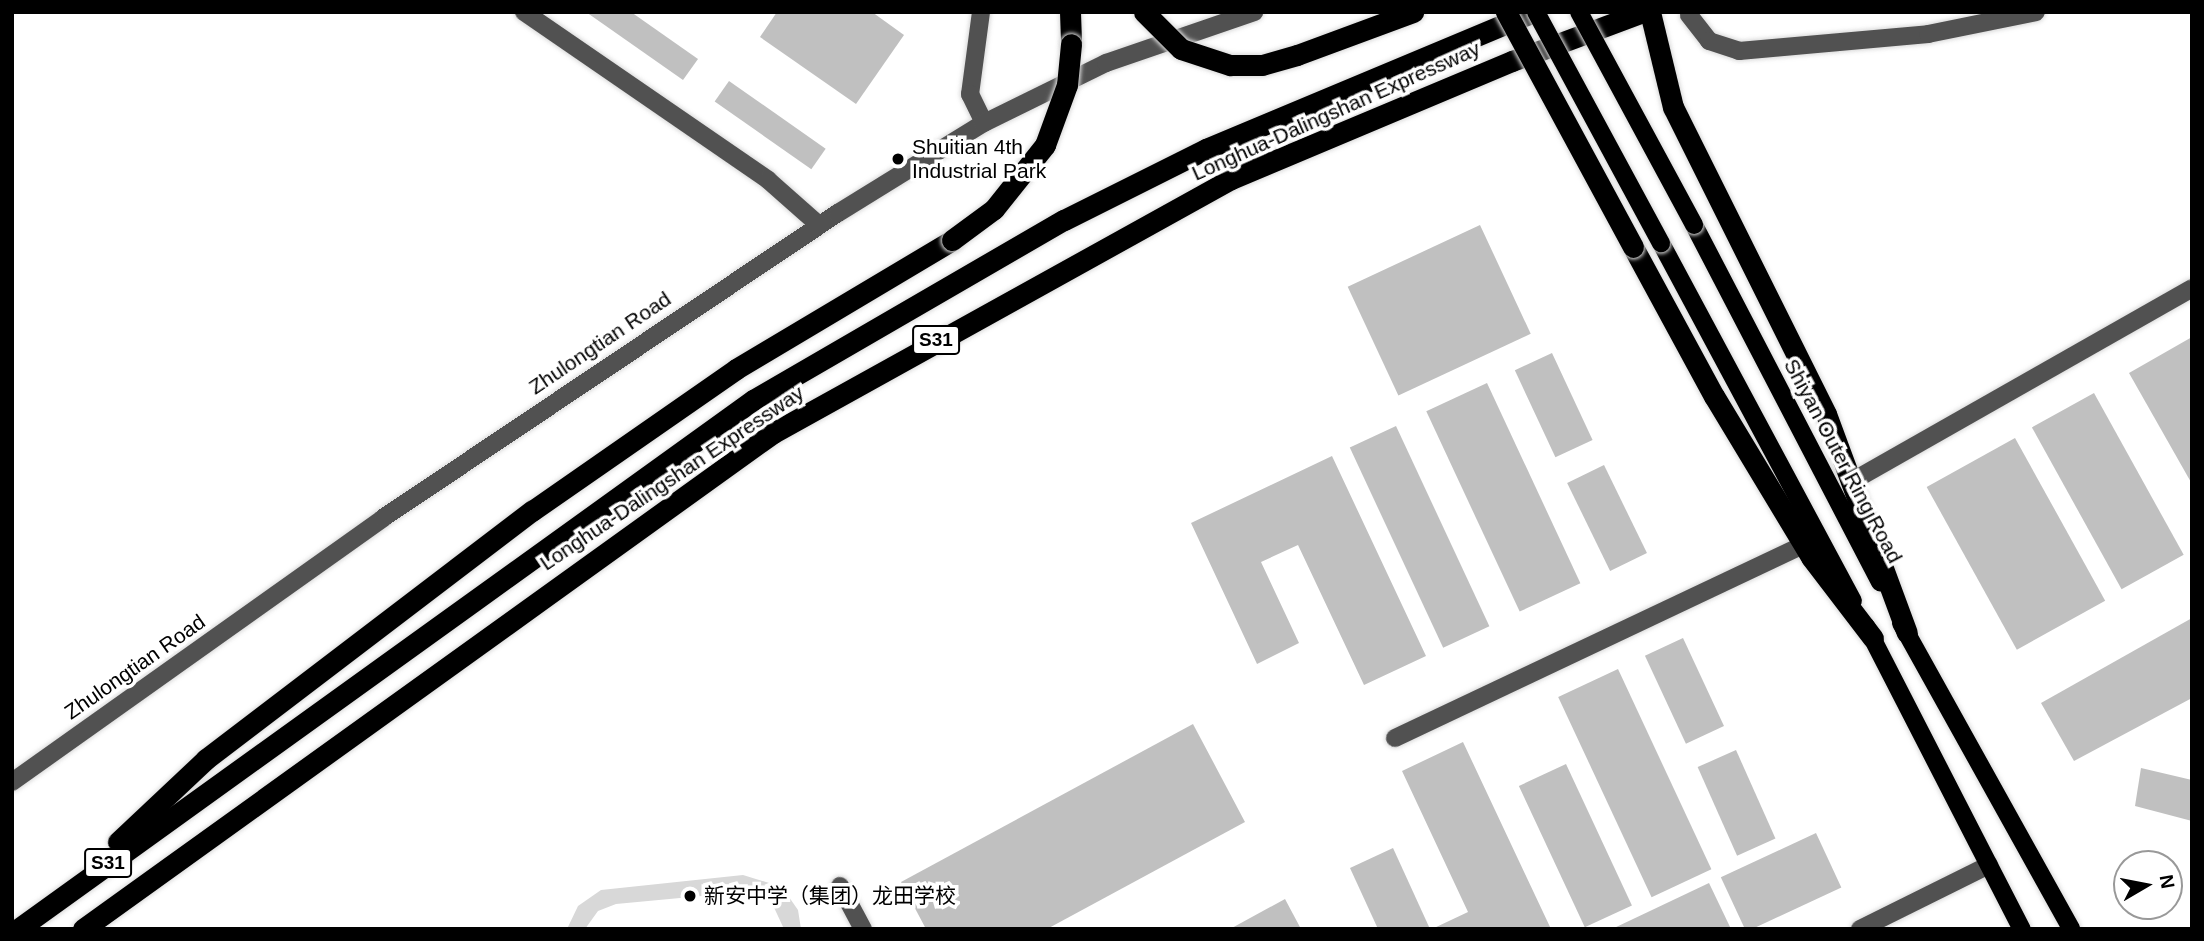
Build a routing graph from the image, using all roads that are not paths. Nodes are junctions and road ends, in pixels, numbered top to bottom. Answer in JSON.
{"nodes":[{"id":1,"x":524,"y":12,"type":"edge"},
{"id":2,"x":981,"y":12,"type":"edge"},
{"id":3,"x":1070,"y":12,"type":"edge"},
{"id":4,"x":1144,"y":12,"type":"edge"},
{"id":5,"x":1254,"y":12,"type":"edge"},
{"id":6,"x":1413,"y":12,"type":"edge"},
{"id":7,"x":1506,"y":12,"type":"edge"},
{"id":8,"x":1535,"y":12,"type":"edge"},
{"id":9,"x":1579,"y":12,"type":"edge"},
{"id":10,"x":2036,"y":12,"type":"edge"},
{"id":11,"x":1642,"y":13,"type":"edge"},
{"id":12,"x":1689,"y":15,"type":"dead end"},
{"id":13,"x":984,"y":124,"type":"junction"},
{"id":14,"x":819,"y":225,"type":"junction"},
{"id":15,"x":2192,"y":288,"type":"edge"},
{"id":16,"x":1851,"y":482,"type":"junction"},
{"id":17,"x":1804,"y":545,"type":"junction"},
{"id":18,"x":1907,"y":633,"type":"junction"},
{"id":19,"x":1873,"y":638,"type":"junction"},
{"id":20,"x":1395,"y":738,"type":"dead end"},
{"id":21,"x":12,"y":782,"type":"edge"},
{"id":22,"x":1989,"y":865,"type":"junction"},
{"id":23,"x":840,"y":886,"type":"dead end"},
{"id":24,"x":51,"y":904,"type":"junction"},
{"id":25,"x":18,"y":929,"type":"edge"},
{"id":26,"x":83,"y":929,"type":"edge"},
{"id":27,"x":863,"y":929,"type":"edge"},
{"id":28,"x":1860,"y":929,"type":"edge"},
{"id":29,"x":2022,"y":929,"type":"edge"},
{"id":30,"x":2071,"y":929,"type":"edge"}],
"edges":[{"from":1,"to":14,"type":"street"},
{"from":2,"to":13,"type":"street"},
{"from":3,"to":24,"type":"highway","bridge":true},
{"from":4,"to":6,"type":"highway","bridge":true},
{"from":5,"to":13,"type":"street","name":"Zhulongtian Road"},
{"from":7,"to":17,"type":"highway","bridge":true},
{"from":8,"to":19,"type":"main road","bridge":true},
{"from":8,"to":24,"type":"highway","name":"Longhua-Dalingshan Expressway","number":"S31"},
{"from":9,"to":18,"type":"main road","name":"Shiyan Outer Ring Road","bridge":true},
{"from":10,"to":12,"type":"street"},
{"from":11,"to":16,"type":"highway"},
{"from":11,"to":26,"type":"highway","name":"Longhua-Dalingshan Expressway","number":"S31"},
{"from":13,"to":14,"type":"street","name":"Zhulongtian Road"},
{"from":14,"to":21,"type":"street","name":"Zhulongtian Road"},
{"from":15,"to":16,"type":"street"},
{"from":16,"to":18,"type":"highway"},
{"from":17,"to":19,"type":"highway"},
{"from":17,"to":20,"type":"street"},
{"from":18,"to":30,"type":"main road","name":"Shiyan Outer Ring Road"},
{"from":19,"to":22,"type":"main road"},
{"from":22,"to":28,"type":"street"},
{"from":22,"to":29,"type":"main road"},
{"from":23,"to":27,"type":"street"},
{"from":24,"to":25,"type":"highway","name":"Longhua-Dalingshan Expressway","number":"S31"}]}
